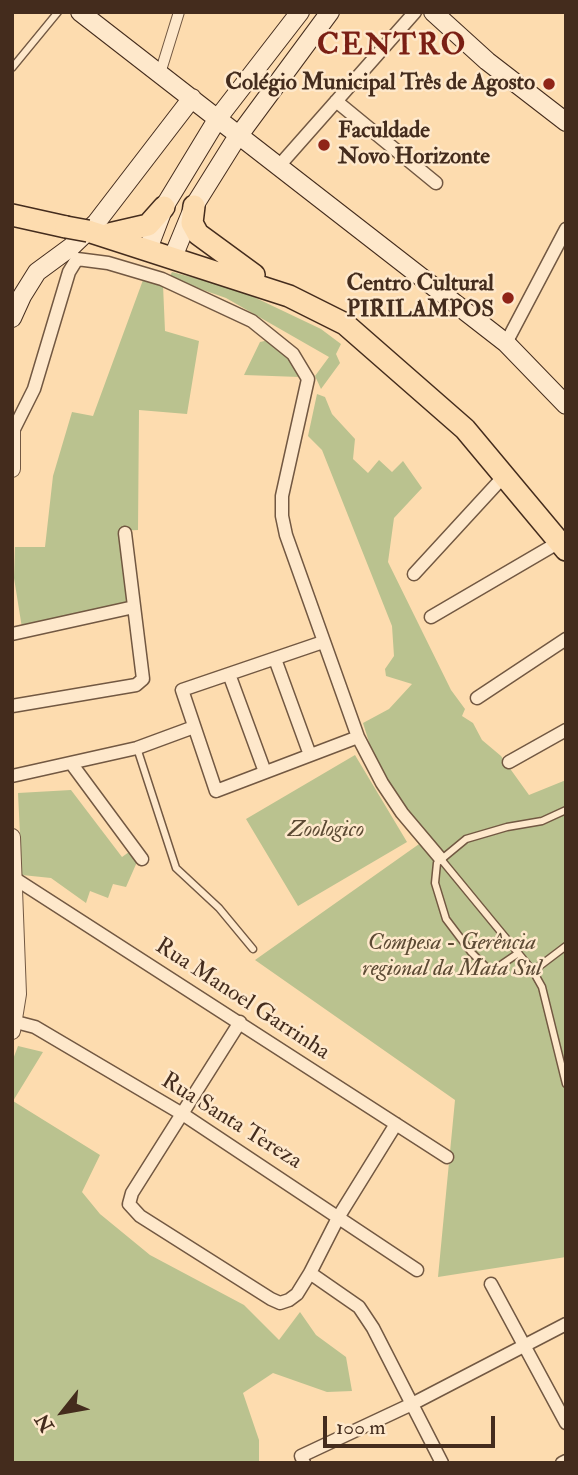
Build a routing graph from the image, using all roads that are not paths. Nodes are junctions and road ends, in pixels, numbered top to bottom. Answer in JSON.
{"nodes":[{"id":1,"x":58,"y":12,"type":"edge"},
{"id":2,"x":80,"y":12,"type":"edge"},
{"id":3,"x":179,"y":12,"type":"edge"},
{"id":4,"x":300,"y":12,"type":"edge"},
{"id":5,"x":330,"y":12,"type":"edge"},
{"id":6,"x":415,"y":12,"type":"edge"},
{"id":7,"x":433,"y":12,"type":"edge"},
{"id":8,"x":162,"y":67,"type":"dead end"},
{"id":9,"x":12,"y":68,"type":"edge"},
{"id":10,"x":336,"y":101,"type":"junction"},
{"id":11,"x":188,"y":102,"type":"junction"},
{"id":12,"x":215,"y":122,"type":"junction"},
{"id":13,"x":566,"y":122,"type":"edge"},
{"id":14,"x":240,"y":140,"type":"junction"},
{"id":15,"x":278,"y":167,"type":"junction"},
{"id":16,"x":436,"y":183,"type":"dead end"},
{"id":17,"x":194,"y":206,"type":"junction"},
{"id":18,"x":164,"y":207,"type":"junction"},
{"id":19,"x":12,"y":215,"type":"edge"},
{"id":20,"x":43,"y":222,"type":"junction"},
{"id":21,"x":12,"y":228,"type":"edge"},
{"id":22,"x":566,"y":229,"type":"edge"},
{"id":23,"x":102,"y":234,"type":"junction"},
{"id":24,"x":68,"y":237,"type":"junction"},
{"id":25,"x":160,"y":248,"type":"junction"},
{"id":26,"x":37,"y":272,"type":"junction"},
{"id":27,"x":162,"y":279,"type":"junction"},
{"id":28,"x":12,"y":280,"type":"edge"},
{"id":29,"x":289,"y":296,"type":"junction"},
{"id":30,"x":14,"y":306,"type":"edge"},
{"id":31,"x":506,"y":343,"type":"junction"},
{"id":32,"x":566,"y":405,"type":"edge"},
{"id":33,"x":13,"y":429,"type":"edge"},
{"id":34,"x":12,"y":469,"type":"edge"},
{"id":35,"x":506,"y":475,"type":"junction"},
{"id":36,"x":125,"y":533,"type":"dead end"},
{"id":37,"x":563,"y":546,"type":"edge"},
{"id":38,"x":414,"y":574,"type":"dead end"},
{"id":39,"x":134,"y":607,"type":"junction"},
{"id":40,"x":431,"y":617,"type":"dead end"},
{"id":41,"x":12,"y":634,"type":"edge"},
{"id":42,"x":566,"y":639,"type":"edge"},
{"id":43,"x":323,"y":642,"type":"junction"},
{"id":44,"x":275,"y":659,"type":"junction"},
{"id":45,"x":229,"y":674,"type":"junction"},
{"id":46,"x":477,"y":698,"type":"dead end"},
{"id":47,"x":12,"y":706,"type":"edge"},
{"id":48,"x":194,"y":727,"type":"junction"},
{"id":49,"x":566,"y":730,"type":"edge"},
{"id":50,"x":359,"y":737,"type":"junction"},
{"id":51,"x":137,"y":748,"type":"junction"},
{"id":52,"x":310,"y":755,"type":"junction"},
{"id":53,"x":509,"y":762,"type":"dead end"},
{"id":54,"x":71,"y":763,"type":"junction"},
{"id":55,"x":265,"y":772,"type":"junction"},
{"id":56,"x":12,"y":776,"type":"edge"},
{"id":57,"x":566,"y":810,"type":"edge"},
{"id":58,"x":12,"y":837,"type":"edge"},
{"id":59,"x":440,"y":858,"type":"junction"},
{"id":60,"x":142,"y":859,"type":"dead end"},
{"id":61,"x":15,"y":878,"type":"junction"},
{"id":62,"x":566,"y":946,"type":"edge"},
{"id":63,"x":253,"y":949,"type":"dead end"},
{"id":64,"x":517,"y":954,"type":"junction"},
{"id":65,"x":533,"y":971,"type":"junction"},
{"id":66,"x":240,"y":1021,"type":"junction"},
{"id":67,"x":13,"y":1025,"type":"edge"},
{"id":68,"x":566,"y":1084,"type":"edge"},
{"id":69,"x":184,"y":1115,"type":"junction"},
{"id":70,"x":396,"y":1124,"type":"junction"},
{"id":71,"x":447,"y":1157,"type":"dead end"},
{"id":72,"x":339,"y":1216,"type":"junction"},
{"id":73,"x":417,"y":1270,"type":"dead end"},
{"id":74,"x":310,"y":1273,"type":"junction"},
{"id":75,"x":491,"y":1284,"type":"dead end"},
{"id":76,"x":566,"y":1324,"type":"edge"},
{"id":77,"x":523,"y":1346,"type":"junction"},
{"id":78,"x":412,"y":1404,"type":"junction"},
{"id":79,"x":566,"y":1423,"type":"edge"},
{"id":80,"x":303,"y":1460,"type":"edge"},
{"id":81,"x":442,"y":1463,"type":"edge"}],
"edges":[{"from":1,"to":9,"type":"lane"},
{"from":2,"to":11,"type":"main road"},
{"from":3,"to":8,"type":"street"},
{"from":4,"to":12,"type":"main road"},
{"from":5,"to":14,"type":"main road"},
{"from":6,"to":10,"type":"street"},
{"from":7,"to":13,"type":"main road"},
{"from":10,"to":15,"type":"street"},
{"from":10,"to":16,"type":"street"},
{"from":11,"to":12,"type":"main road"},
{"from":11,"to":24,"type":"main road"},
{"from":12,"to":14,"type":"main road"},
{"from":12,"to":18,"type":"main road"},
{"from":14,"to":15,"type":"main road"},
{"from":14,"to":17,"type":"main road"},
{"from":15,"to":31,"type":"main road"},
{"from":17,"to":25,"type":"main road"},
{"from":17,"to":29,"type":"main road"},
{"from":18,"to":23,"type":"main road"},
{"from":18,"to":25,"type":"main road"},
{"from":19,"to":20,"type":"main road"},
{"from":20,"to":21,"type":"main road"},
{"from":20,"to":24,"type":"main road"},
{"from":22,"to":31,"type":"street"},
{"from":23,"to":24,"type":"main road","bridge":true},
{"from":23,"to":25,"type":"main road"},
{"from":24,"to":26,"type":"main road"},
{"from":25,"to":27,"type":"street"},
{"from":25,"to":29,"type":"main road"},
{"from":26,"to":28,"type":"main road"},
{"from":26,"to":30,"type":"main road"},
{"from":27,"to":33,"type":"street"},
{"from":27,"to":43,"type":"street"},
{"from":29,"to":35,"type":"main road"},
{"from":31,"to":32,"type":"main road"},
{"from":33,"to":34,"type":"street"},
{"from":35,"to":37,"type":"main road"},
{"from":35,"to":38,"type":"street"},
{"from":36,"to":39,"type":"street"},
{"from":37,"to":40,"type":"street"},
{"from":39,"to":41,"type":"street"},
{"from":39,"to":47,"type":"street"},
{"from":42,"to":46,"type":"street"},
{"from":43,"to":44,"type":"street"},
{"from":43,"to":50,"type":"street"},
{"from":44,"to":45,"type":"street"},
{"from":44,"to":52,"type":"street"},
{"from":45,"to":48,"type":"street"},
{"from":45,"to":55,"type":"street"},
{"from":48,"to":51,"type":"street"},
{"from":48,"to":55,"type":"street"},
{"from":49,"to":53,"type":"street"},
{"from":50,"to":52,"type":"street"},
{"from":50,"to":59,"type":"street"},
{"from":51,"to":54,"type":"street"},
{"from":51,"to":63,"type":"lane"},
{"from":52,"to":55,"type":"street"},
{"from":54,"to":56,"type":"street"},
{"from":54,"to":60,"type":"street"},
{"from":57,"to":59,"type":"lane"},
{"from":58,"to":61,"type":"street"},
{"from":59,"to":64,"type":"lane"},
{"from":59,"to":64,"type":"lane"},
{"from":61,"to":66,"type":"street","name":"Rua Manoel Garrinha"},
{"from":61,"to":67,"type":"street"},
{"from":62,"to":65,"type":"lane"},
{"from":64,"to":65,"type":"lane"},
{"from":65,"to":68,"type":"lane"},
{"from":66,"to":69,"type":"street"},
{"from":66,"to":70,"type":"street","name":"Rua Manoel Garrinha"},
{"from":67,"to":69,"type":"street","name":"Rua Santa Tereza"},
{"from":69,"to":72,"type":"street","name":"Rua Santa Tereza"},
{"from":69,"to":74,"type":"street"},
{"from":70,"to":71,"type":"street","name":"Rua Manoel Garrinha"},
{"from":70,"to":72,"type":"street"},
{"from":72,"to":73,"type":"street","name":"Rua Santa Tereza"},
{"from":72,"to":74,"type":"street"},
{"from":74,"to":78,"type":"street"},
{"from":75,"to":77,"type":"street"},
{"from":76,"to":77,"type":"street"},
{"from":77,"to":78,"type":"street"},
{"from":77,"to":79,"type":"street"},
{"from":78,"to":80,"type":"street"},
{"from":78,"to":81,"type":"street"}]}
